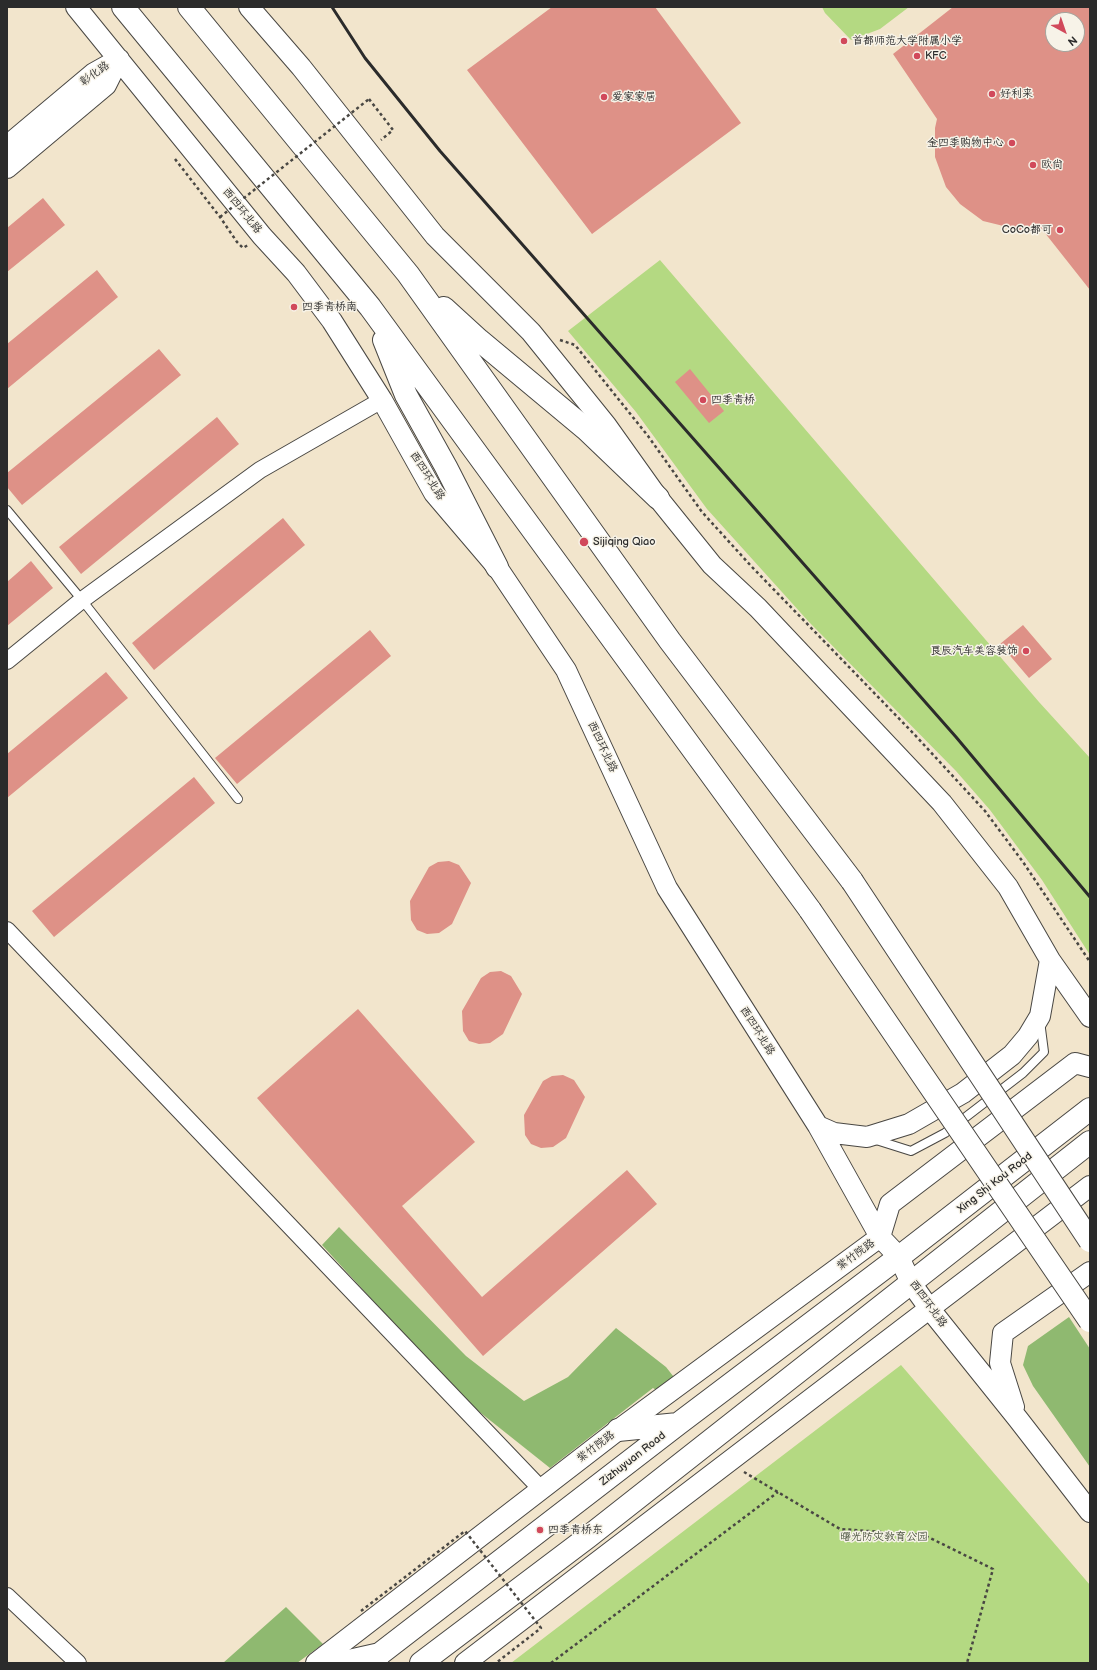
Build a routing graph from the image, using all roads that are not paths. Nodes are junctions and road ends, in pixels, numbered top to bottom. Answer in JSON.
{"nodes":[{"id":1,"x":76,"y":7,"type":"edge"},
{"id":2,"x":123,"y":7,"type":"edge"},
{"id":3,"x":189,"y":7,"type":"edge"},
{"id":4,"x":249,"y":7,"type":"edge"},
{"id":5,"x":119,"y":59,"type":"junction"},
{"id":6,"x":7,"y":146,"type":"edge"},
{"id":7,"x":7,"y":168,"type":"edge"},
{"id":8,"x":408,"y":274,"type":"junction"},
{"id":9,"x":370,"y":308,"type":"junction"},
{"id":10,"x":382,"y":400,"type":"junction"},
{"id":11,"x":658,"y":498,"type":"junction"},
{"id":12,"x":7,"y":510,"type":"edge"},
{"id":13,"x":497,"y":567,"type":"junction"},
{"id":14,"x":82,"y":600,"type":"junction"},
{"id":15,"x":7,"y":660,"type":"edge"},
{"id":16,"x":238,"y":800,"type":"dead end"},
{"id":17,"x":7,"y":930,"type":"edge"},
{"id":18,"x":1050,"y":960,"type":"junction"},
{"id":19,"x":1040,"y":1016,"type":"junction"},
{"id":20,"x":1090,"y":1017,"type":"edge"},
{"id":21,"x":1090,"y":1067,"type":"edge"},
{"id":22,"x":1090,"y":1109,"type":"edge"},
{"id":23,"x":818,"y":1126,"type":"junction"},
{"id":24,"x":867,"y":1136,"type":"junction"},
{"id":25,"x":1090,"y":1142,"type":"edge"},
{"id":26,"x":1090,"y":1186,"type":"edge"},
{"id":27,"x":880,"y":1237,"type":"junction"},
{"id":28,"x":1090,"y":1241,"type":"edge"},
{"id":29,"x":899,"y":1257,"type":"junction"},
{"id":30,"x":1090,"y":1272,"type":"edge"},
{"id":31,"x":912,"y":1283,"type":"junction"},
{"id":32,"x":928,"y":1308,"type":"junction"},
{"id":33,"x":1090,"y":1321,"type":"edge"},
{"id":34,"x":1018,"y":1419,"type":"junction"},
{"id":35,"x":678,"y":1424,"type":"junction"},
{"id":36,"x":618,"y":1430,"type":"junction"},
{"id":37,"x":541,"y":1489,"type":"junction"},
{"id":38,"x":1090,"y":1512,"type":"edge"},
{"id":39,"x":7,"y":1596,"type":"edge"},
{"id":40,"x":374,"y":1658,"type":"edge"},
{"id":41,"x":78,"y":1663,"type":"edge"},
{"id":42,"x":316,"y":1663,"type":"edge"},
{"id":43,"x":340,"y":1663,"type":"edge"},
{"id":44,"x":421,"y":1663,"type":"edge"},
{"id":45,"x":465,"y":1663,"type":"edge"}],
"edges":[{"from":1,"to":5,"type":"street","name":"西四环北路"},
{"from":2,"to":9,"type":"main road"},
{"from":3,"to":8,"type":"main road"},
{"from":4,"to":11,"type":"street"},
{"from":5,"to":6,"type":"street","name":"彰化路"},
{"from":5,"to":7,"type":"street","name":"彰化路"},
{"from":5,"to":10,"type":"street","name":"西四环北路"},
{"from":8,"to":11,"type":"main road"},
{"from":8,"to":28,"type":"main road","bridge":true},
{"from":9,"to":13,"type":"main road"},
{"from":9,"to":33,"type":"main road","bridge":true},
{"from":10,"to":13,"type":"street","name":"西四环北路"},
{"from":10,"to":14,"type":"street"},
{"from":11,"to":18,"type":"street"},
{"from":12,"to":14,"type":"lane"},
{"from":13,"to":23,"type":"street","name":"西四环北路"},
{"from":14,"to":15,"type":"street"},
{"from":14,"to":16,"type":"lane"},
{"from":17,"to":37,"type":"street"},
{"from":18,"to":19,"type":"street"},
{"from":18,"to":20,"type":"street"},
{"from":19,"to":24,"type":"street"},
{"from":19,"to":24,"type":"lane"},
{"from":21,"to":27,"type":"street"},
{"from":22,"to":29,"type":"main road","name":"Xing Shi Kou Road"},
{"from":23,"to":24,"type":"street"},
{"from":23,"to":27,"type":"street","name":"西四环北路"},
{"from":25,"to":31,"type":"main road"},
{"from":26,"to":32,"type":"street"},
{"from":27,"to":29,"type":"street","name":"西四环北路"},
{"from":27,"to":36,"type":"street","name":"紫竹院路"},
{"from":29,"to":31,"type":"street","name":"西四环北路"},
{"from":29,"to":35,"type":"main road","name":"Zizhuyuan Road"},
{"from":30,"to":34,"type":"street"},
{"from":31,"to":32,"type":"street","name":"西四环北路"},
{"from":31,"to":44,"type":"main road"},
{"from":32,"to":34,"type":"street","name":"西四环北路"},
{"from":32,"to":45,"type":"street"},
{"from":34,"to":38,"type":"street","name":"西四环北路"},
{"from":35,"to":36,"type":"main road"},
{"from":35,"to":40,"type":"main road","name":"Zizhuyuan Road"},
{"from":36,"to":37,"type":"street","name":"紫竹院路"},
{"from":37,"to":42,"type":"street","name":"紫竹院路"},
{"from":39,"to":41,"type":"street"},
{"from":40,"to":43,"type":"main road"}]}
